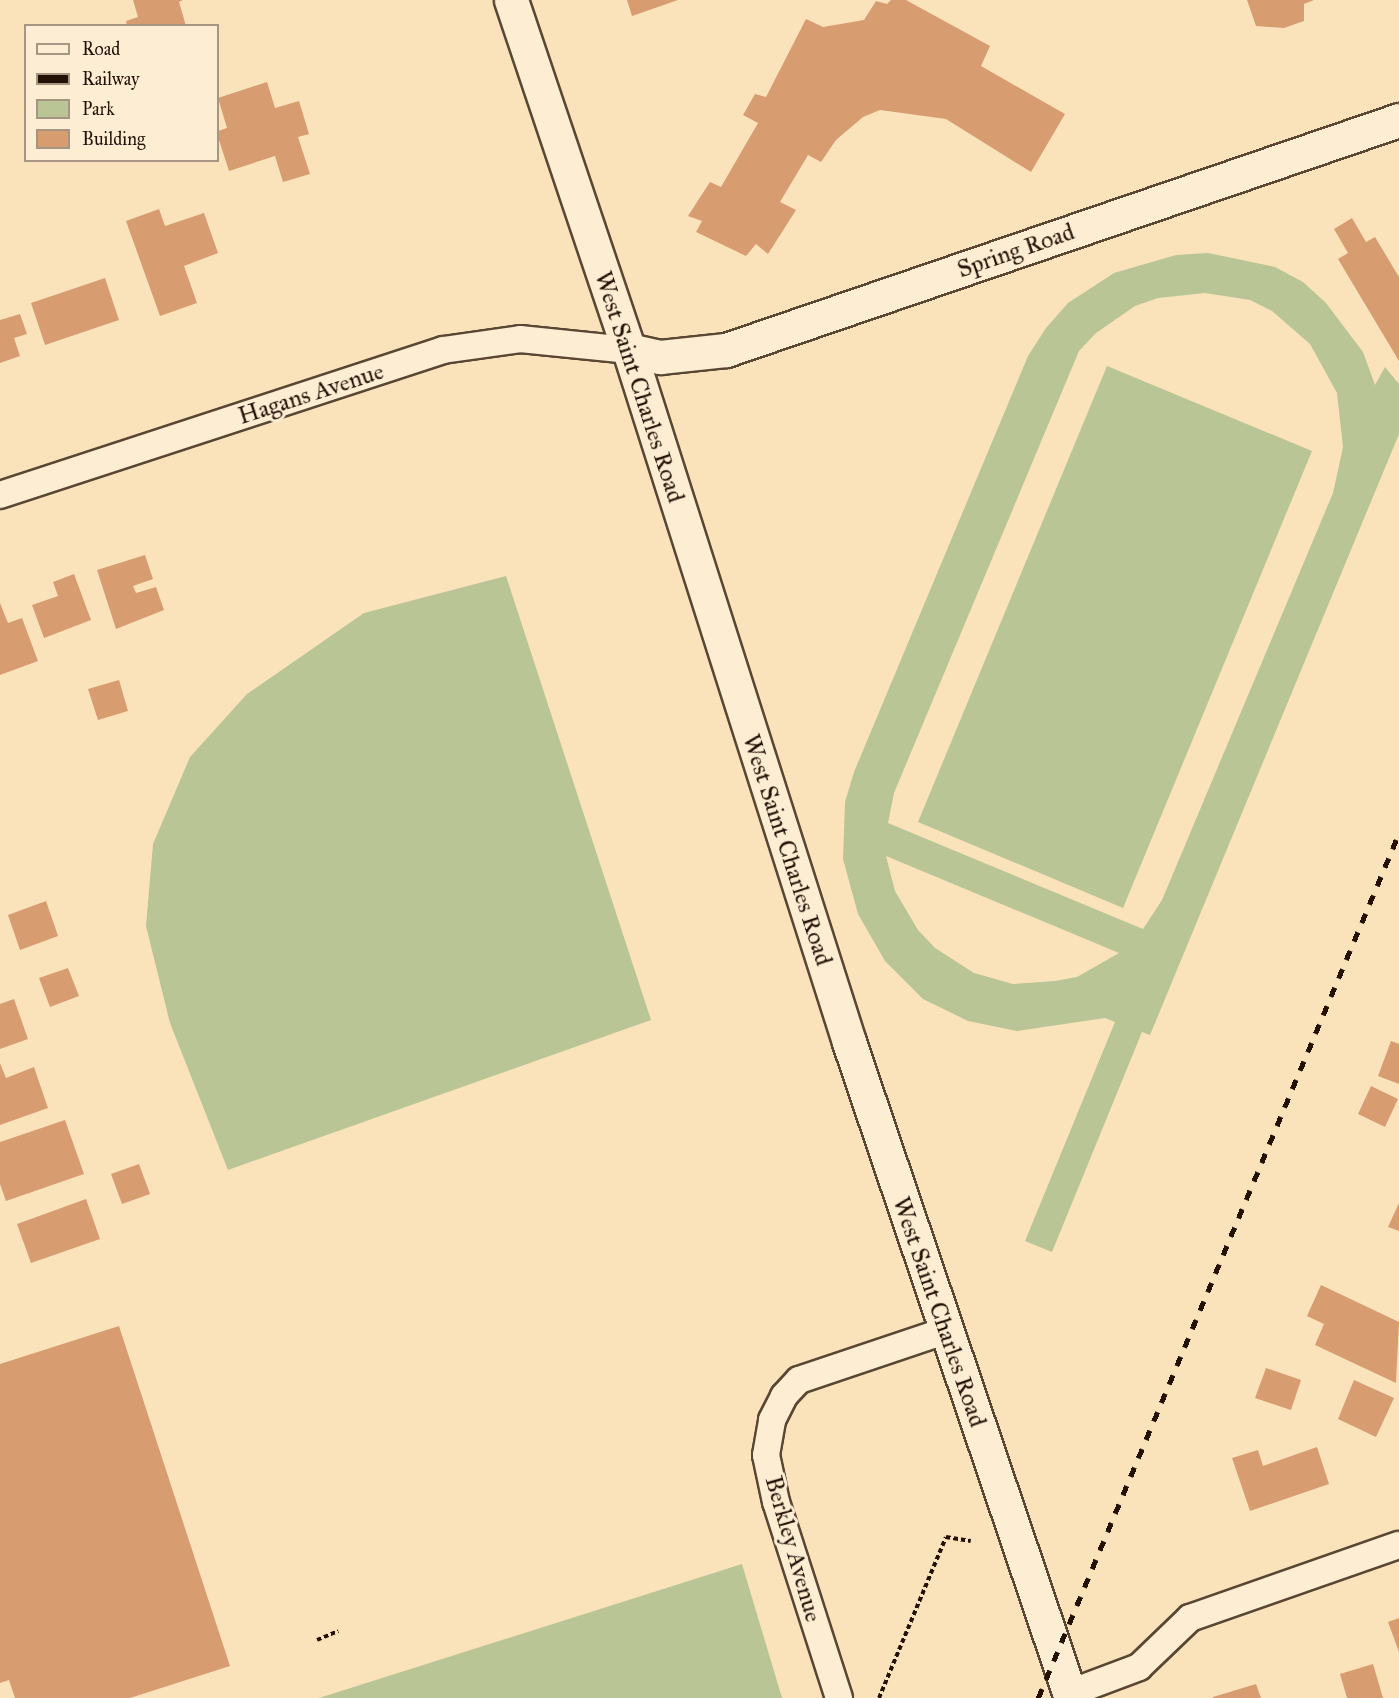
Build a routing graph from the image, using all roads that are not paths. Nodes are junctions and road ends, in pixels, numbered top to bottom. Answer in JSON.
{"nodes":[{"id":1,"x":511,"y":0,"type":"edge"},
{"id":2,"x":1399,"y":120,"type":"edge"},
{"id":3,"x":629,"y":350,"type":"junction"},
{"id":4,"x":0,"y":495,"type":"edge"},
{"id":5,"x":945,"y":1331,"type":"junction"},
{"id":6,"x":1399,"y":1545,"type":"edge"},
{"id":7,"x":1070,"y":1695,"type":"edge"},
{"id":8,"x":839,"y":1698,"type":"edge"}],
"edges":[{"from":1,"to":3,"type":"main road","name":"West Saint Charles Road"},
{"from":2,"to":3,"type":"main road","name":"Spring Road"},
{"from":3,"to":4,"type":"street","name":"Hagans Avenue"},
{"from":3,"to":5,"type":"main road","name":"West Saint Charles Road"},
{"from":5,"to":7,"type":"main road","name":"West Saint Charles Road"},
{"from":5,"to":8,"type":"street","name":"Berkley Avenue"},
{"from":6,"to":7,"type":"street"}]}
